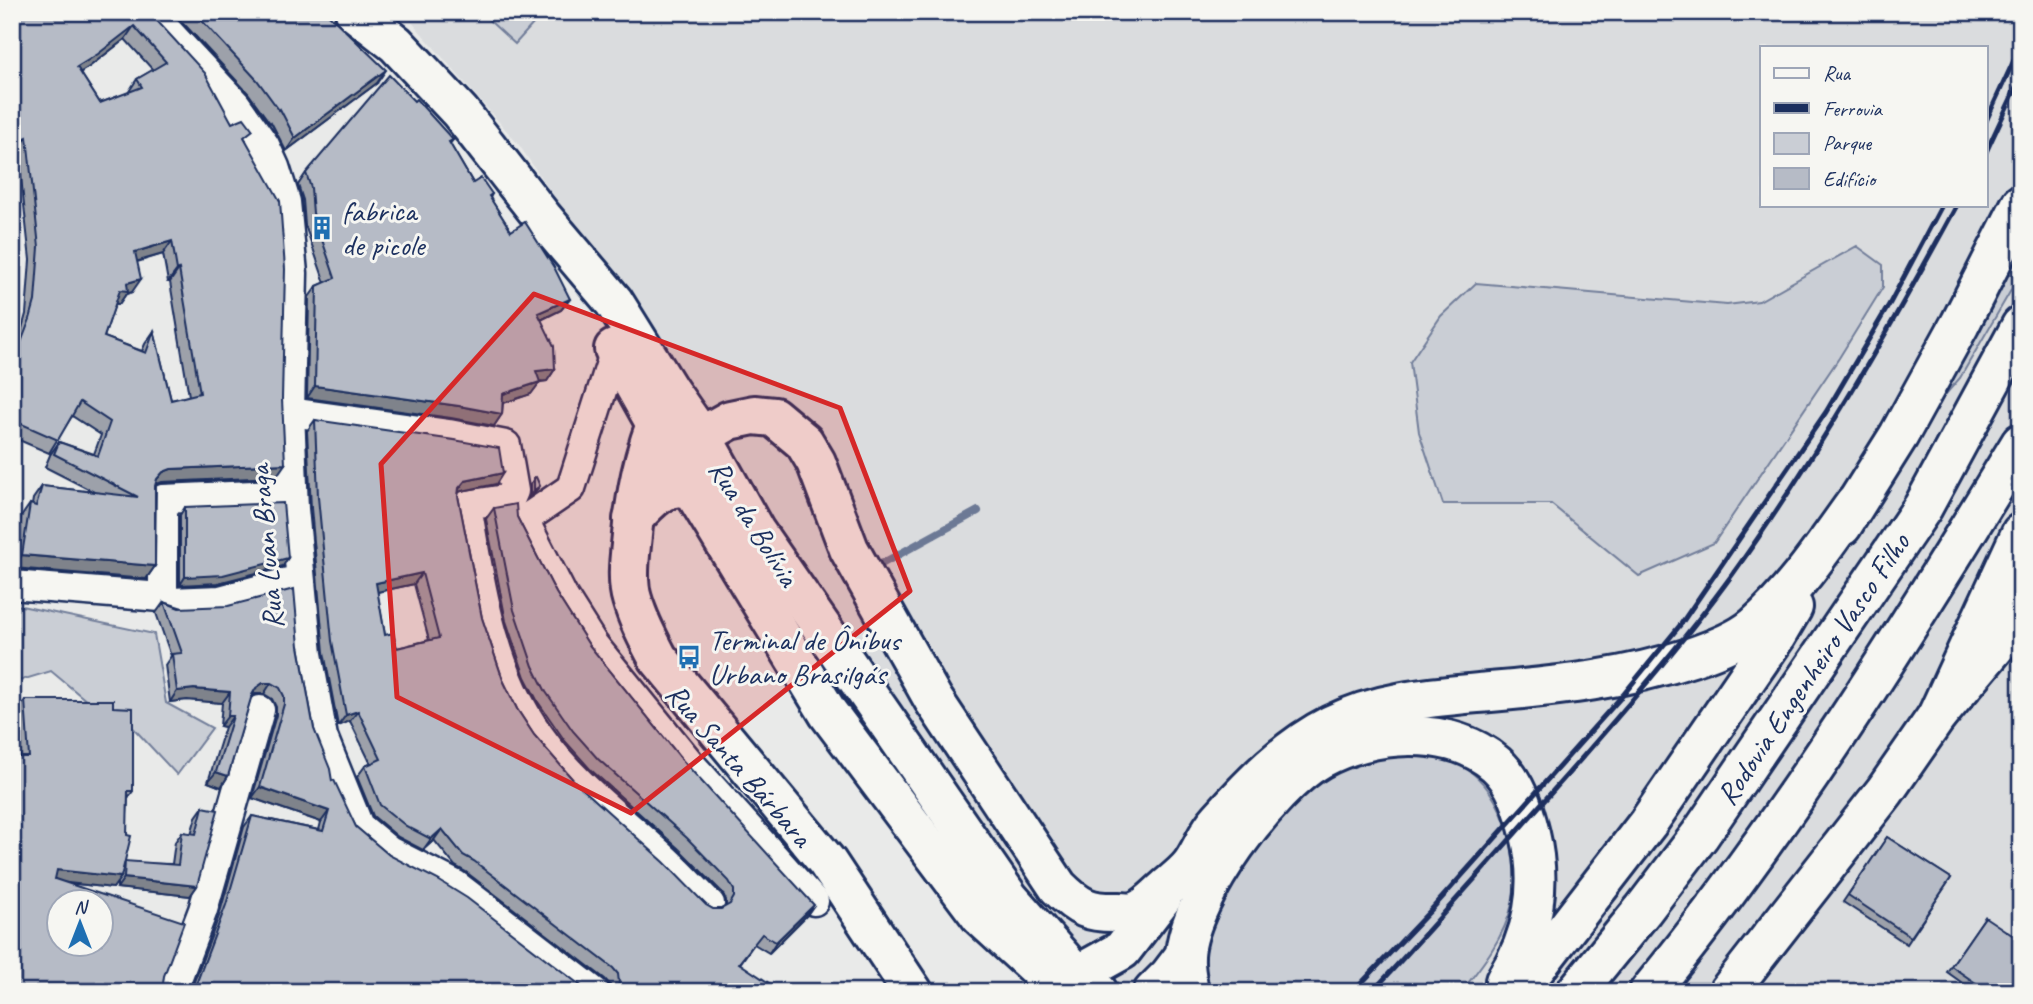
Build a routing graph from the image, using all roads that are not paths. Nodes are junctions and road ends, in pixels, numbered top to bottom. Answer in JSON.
{"nodes":[{"id":1,"x":150,"y":12,"type":"edge"},
{"id":2,"x":355,"y":12,"type":"edge"},
{"id":3,"x":2021,"y":204,"type":"edge"},
{"id":4,"x":543,"y":218,"type":"junction"},
{"id":5,"x":2021,"y":326,"type":"edge"},
{"id":6,"x":615,"y":350,"type":"junction"},
{"id":7,"x":663,"y":408,"type":"junction"},
{"id":8,"x":290,"y":412,"type":"junction"},
{"id":9,"x":705,"y":442,"type":"junction"},
{"id":10,"x":2021,"y":443,"type":"edge"},
{"id":11,"x":692,"y":489,"type":"junction"},
{"id":12,"x":277,"y":494,"type":"dead end"},
{"id":13,"x":1854,"y":505,"type":"junction"},
{"id":14,"x":633,"y":519,"type":"junction"},
{"id":15,"x":2021,"y":533,"type":"edge"},
{"id":16,"x":288,"y":582,"type":"dead end"},
{"id":17,"x":12,"y":584,"type":"edge"},
{"id":18,"x":163,"y":597,"type":"junction"},
{"id":19,"x":2021,"y":616,"type":"edge"},
{"id":20,"x":260,"y":710,"type":"dead end"},
{"id":21,"x":1937,"y":716,"type":"junction"},
{"id":22,"x":1174,"y":882,"type":"junction"},
{"id":23,"x":814,"y":901,"type":"edge"},
{"id":24,"x":710,"y":904,"type":"edge"},
{"id":25,"x":1186,"y":973,"type":"edge"},
{"id":26,"x":1079,"y":986,"type":"edge"},
{"id":27,"x":172,"y":992,"type":"edge"},
{"id":28,"x":595,"y":992,"type":"edge"},
{"id":29,"x":913,"y":992,"type":"edge"},
{"id":30,"x":1153,"y":992,"type":"edge"},
{"id":31,"x":1498,"y":992,"type":"edge"},
{"id":32,"x":1513,"y":992,"type":"edge"},
{"id":33,"x":1576,"y":992,"type":"edge"},
{"id":34,"x":1649,"y":992,"type":"edge"},
{"id":35,"x":1728,"y":992,"type":"edge"}],
"edges":[{"from":1,"to":8,"type":"street","name":"Rua Luan Braga"},
{"from":2,"to":4,"type":"main road","name":"Rua da Bolívia"},
{"from":3,"to":13,"type":"main road"},
{"from":4,"to":6,"type":"main road","name":"Rua da Bolívia"},
{"from":4,"to":7,"type":"main road","name":"Rua da Bolívia"},
{"from":5,"to":33,"type":"main road","name":"Rodovia Engenheiro Vasco Filho"},
{"from":6,"to":7,"type":"main road","name":"Rua da Bolívia"},
{"from":6,"to":23,"type":"street","name":"Rua Santa Bárbara"},
{"from":7,"to":9,"type":"main road","name":"Rua da Bolívia"},
{"from":7,"to":11,"type":"main road","name":"Rua da Bolívia"},
{"from":7,"to":14,"type":"main road"},
{"from":8,"to":24,"type":"street"},
{"from":8,"to":28,"type":"street","name":"Rua Luan Braga"},
{"from":9,"to":11,"type":"main road"},
{"from":9,"to":22,"type":"main road"},
{"from":9,"to":26,"type":"main road","name":"Rua da Bolívia"},
{"from":10,"to":34,"type":"main road","name":"Rodovia Engenheiro Vasco Filho"},
{"from":11,"to":14,"type":"main road"},
{"from":11,"to":26,"type":"main road","name":"Rua da Bolívia"},
{"from":12,"to":18,"type":"street"},
{"from":13,"to":22,"type":"main road"},
{"from":13,"to":32,"type":"main road"},
{"from":14,"to":29,"type":"main road"},
{"from":15,"to":21,"type":"main road"},
{"from":16,"to":18,"type":"street"},
{"from":17,"to":18,"type":"street"},
{"from":19,"to":21,"type":"main road"},
{"from":20,"to":27,"type":"street"},
{"from":21,"to":35,"type":"main road"},
{"from":22,"to":26,"type":"main road"},
{"from":25,"to":30,"type":"main road"},
{"from":25,"to":31,"type":"main road"}]}
